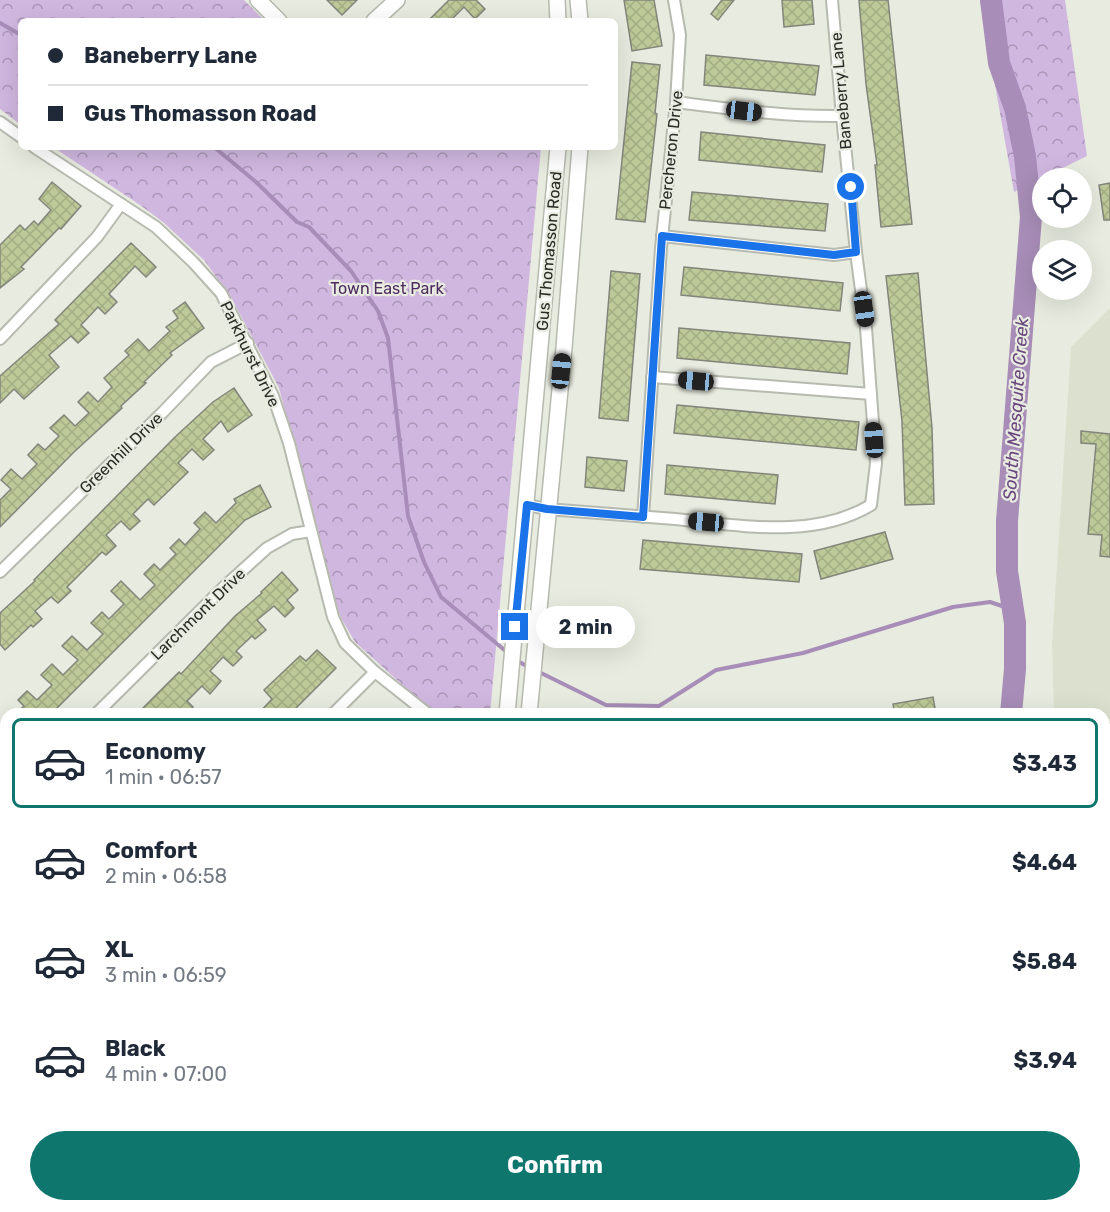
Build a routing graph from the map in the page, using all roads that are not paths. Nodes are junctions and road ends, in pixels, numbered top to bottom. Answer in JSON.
{"nodes":[{"id":1,"x":258,"y":0,"type":"edge"},
{"id":2,"x":397,"y":0,"type":"edge"},
{"id":3,"x":557,"y":0,"type":"edge"},
{"id":4,"x":578,"y":0,"type":"edge"},
{"id":5,"x":674,"y":0,"type":"edge"},
{"id":6,"x":832,"y":0,"type":"edge"},
{"id":7,"x":276,"y":18,"type":"edge"},
{"id":8,"x":377,"y":18,"type":"edge"},
{"id":9,"x":558,"y":18,"type":"edge"},
{"id":10,"x":580,"y":18,"type":"edge"},
{"id":11,"x":676,"y":102,"type":"junction"},
{"id":12,"x":842,"y":116,"type":"junction"},
{"id":13,"x":0,"y":122,"type":"edge"},
{"id":14,"x":18,"y":135,"type":"edge"},
{"id":15,"x":39,"y":150,"type":"edge"},
{"id":16,"x":558,"y":150,"type":"edge"},
{"id":17,"x":580,"y":150,"type":"edge"},
{"id":18,"x":121,"y":204,"type":"junction"},
{"id":19,"x":662,"y":236,"type":"junction"},
{"id":20,"x":856,"y":252,"type":"junction"},
{"id":21,"x":0,"y":339,"type":"edge"},
{"id":22,"x":248,"y":343,"type":"junction"},
{"id":23,"x":652,"y":377,"type":"junction"},
{"id":24,"x":871,"y":394,"type":"junction"},
{"id":25,"x":527,"y":505,"type":"junction"},
{"id":26,"x":547,"y":509,"type":"junction"},
{"id":27,"x":643,"y":517,"type":"junction"},
{"id":28,"x":311,"y":531,"type":"junction"},
{"id":29,"x":0,"y":572,"type":"edge"},
{"id":30,"x":375,"y":672,"type":"junction"},
{"id":31,"x":102,"y":708,"type":"edge"},
{"id":32,"x":339,"y":708,"type":"edge"},
{"id":33,"x":420,"y":708,"type":"edge"},
{"id":34,"x":508,"y":708,"type":"edge"},
{"id":35,"x":530,"y":708,"type":"edge"}],
"edges":[{"from":1,"to":7,"type":"main road"},
{"from":2,"to":8,"type":"main road"},
{"from":3,"to":9,"type":"main road"},
{"from":4,"to":10,"type":"main road"},
{"from":5,"to":11,"type":"street","name":"Percheron Drive"},
{"from":6,"to":12,"type":"street","name":"Baneberry Lane"},
{"from":11,"to":12,"type":"street"},
{"from":11,"to":19,"type":"street","name":"Percheron Drive"},
{"from":12,"to":20,"type":"street","name":"Baneberry Lane"},
{"from":13,"to":14,"type":"street"},
{"from":15,"to":18,"type":"street","name":"Parkhurst Drive"},
{"from":16,"to":25,"type":"main road","name":"Gus Thomasson Road"},
{"from":17,"to":26,"type":"main road","name":"Gus Thomasson Road"},
{"from":18,"to":21,"type":"street"},
{"from":18,"to":22,"type":"street","name":"Parkhurst Drive"},
{"from":19,"to":20,"type":"street"},
{"from":19,"to":23,"type":"street","name":"Percheron Drive"},
{"from":20,"to":24,"type":"street","name":"Baneberry Lane"},
{"from":22,"to":28,"type":"street","name":"Parkhurst Drive"},
{"from":22,"to":29,"type":"street","name":"Greenhill Drive"},
{"from":23,"to":24,"type":"street"},
{"from":23,"to":27,"type":"street","name":"Percheron Drive"},
{"from":24,"to":27,"type":"street","name":"Baneberry Lane"},
{"from":25,"to":26,"type":"street"},
{"from":25,"to":34,"type":"main road","name":"Gus Thomasson Road"},
{"from":26,"to":27,"type":"street"},
{"from":26,"to":35,"type":"main road","name":"Gus Thomasson Road"},
{"from":28,"to":30,"type":"street","name":"Parkhurst Drive"},
{"from":28,"to":31,"type":"street","name":"Larchmont Drive"},
{"from":30,"to":32,"type":"street"},
{"from":30,"to":33,"type":"street","name":"Parkhurst Drive"}]}
